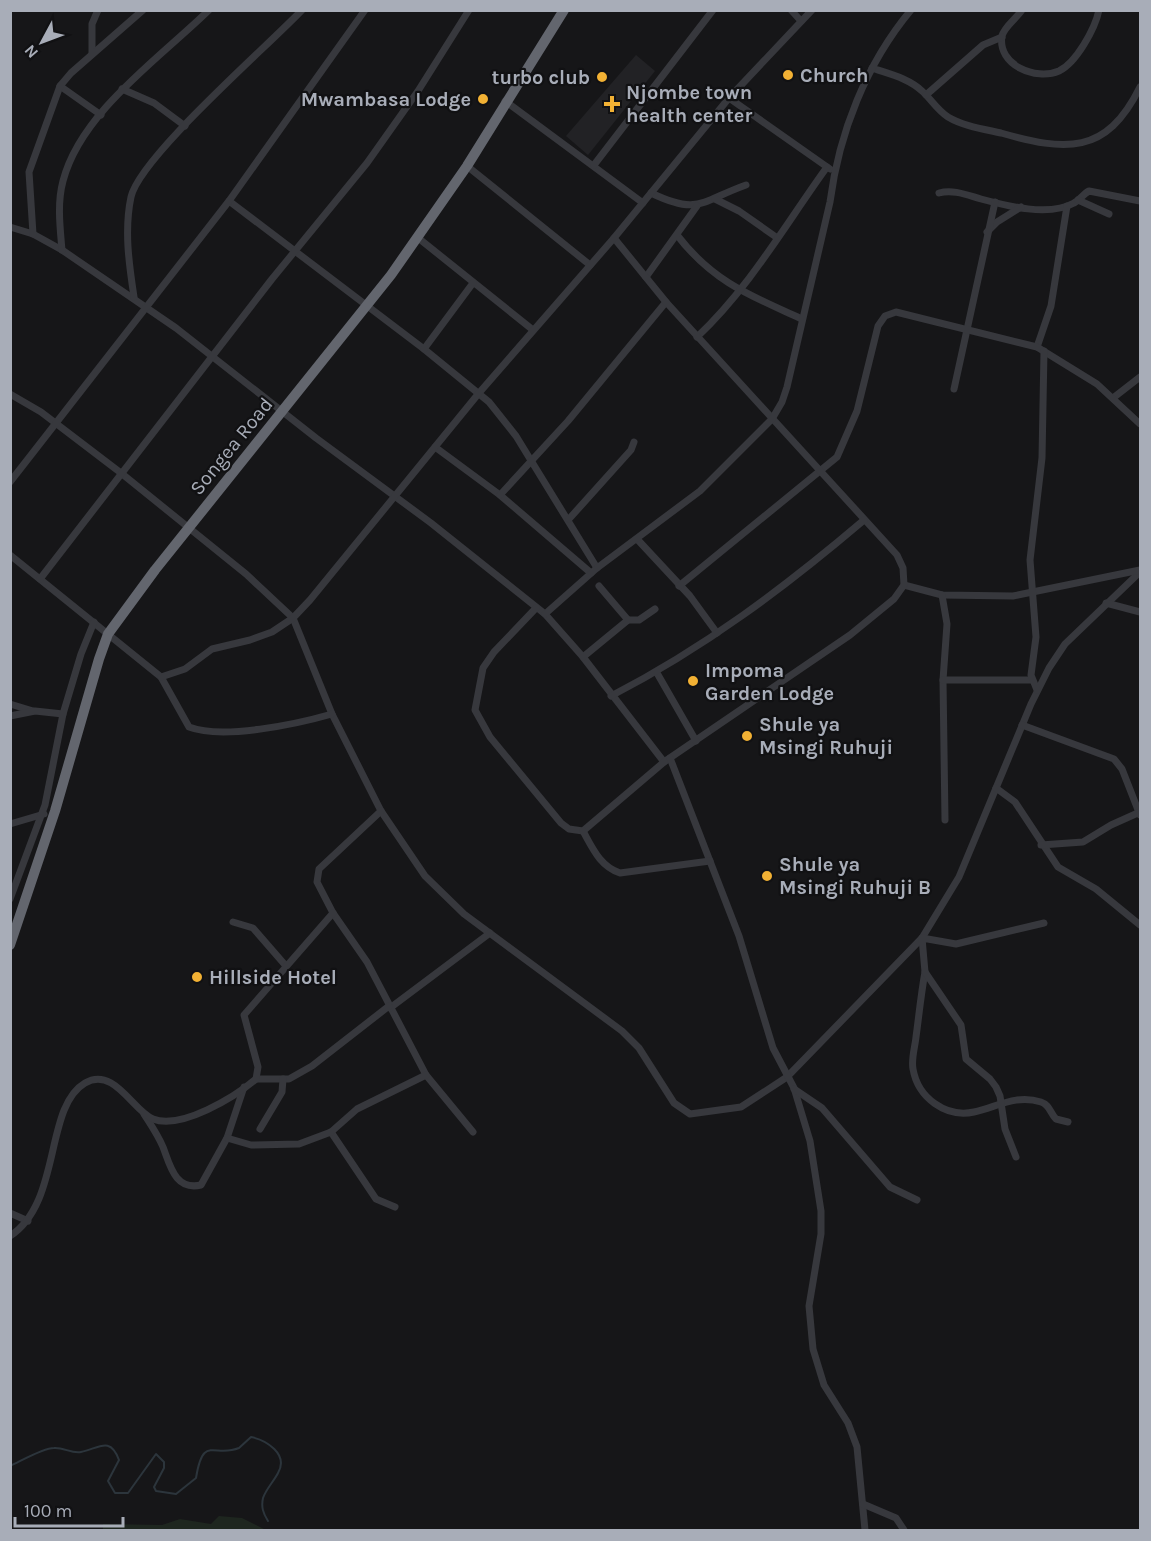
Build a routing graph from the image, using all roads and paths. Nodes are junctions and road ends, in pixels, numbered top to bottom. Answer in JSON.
{"nodes":[{"id":1,"x":98,"y":10,"type":"edge"},
{"id":2,"x":143,"y":10,"type":"edge"},
{"id":3,"x":209,"y":10,"type":"edge"},
{"id":4,"x":302,"y":10,"type":"edge"},
{"id":5,"x":365,"y":10,"type":"edge"},
{"id":6,"x":469,"y":10,"type":"edge"},
{"id":7,"x":564,"y":10,"type":"edge"},
{"id":8,"x":713,"y":10,"type":"edge"},
{"id":9,"x":791,"y":10,"type":"edge"},
{"id":10,"x":812,"y":10,"type":"edge"},
{"id":11,"x":911,"y":10,"type":"edge"},
{"id":12,"x":1022,"y":10,"type":"edge"},
{"id":13,"x":1099,"y":10,"type":"edge"},
{"id":14,"x":801,"y":21,"type":"junction"},
{"id":15,"x":1002,"y":36,"type":"junction"},
{"id":16,"x":92,"y":54,"type":"junction"},
{"id":17,"x":872,"y":68,"type":"junction"},
{"id":18,"x":60,"y":86,"type":"junction"},
{"id":19,"x":1140,"y":87,"type":"edge"},
{"id":20,"x":122,"y":89,"type":"junction"},
{"id":21,"x":926,"y":95,"type":"junction"},
{"id":22,"x":729,"y":98,"type":"junction"},
{"id":23,"x":506,"y":100,"type":"junction"},
{"id":24,"x":101,"y":115,"type":"junction"},
{"id":25,"x":185,"y":126,"type":"junction"},
{"id":26,"x":594,"y":165,"type":"junction"},
{"id":27,"x":466,"y":166,"type":"junction"},
{"id":28,"x":827,"y":167,"type":"junction"},
{"id":29,"x":834,"y":172,"type":"junction"},
{"id":30,"x":746,"y":185,"type":"dead end"},
{"id":31,"x":939,"y":193,"type":"dead end"},
{"id":32,"x":651,"y":194,"type":"junction"},
{"id":33,"x":715,"y":199,"type":"junction"},
{"id":34,"x":1077,"y":200,"type":"junction"},
{"id":35,"x":229,"y":201,"type":"junction"},
{"id":36,"x":1140,"y":201,"type":"edge"},
{"id":37,"x":995,"y":202,"type":"junction"},
{"id":38,"x":643,"y":203,"type":"junction"},
{"id":39,"x":697,"y":206,"type":"junction"},
{"id":40,"x":1067,"y":206,"type":"junction"},
{"id":41,"x":1021,"y":207,"type":"junction"},
{"id":42,"x":1109,"y":214,"type":"dead end"},
{"id":43,"x":10,"y":227,"type":"edge"},
{"id":44,"x":33,"y":234,"type":"junction"},
{"id":45,"x":986,"y":234,"type":"junction"},
{"id":46,"x":677,"y":235,"type":"junction"},
{"id":47,"x":417,"y":237,"type":"junction"},
{"id":48,"x":776,"y":237,"type":"junction"},
{"id":49,"x":614,"y":238,"type":"junction"},
{"id":50,"x":62,"y":250,"type":"junction"},
{"id":51,"x":294,"y":251,"type":"junction"},
{"id":52,"x":590,"y":265,"type":"junction"},
{"id":53,"x":646,"y":277,"type":"junction"},
{"id":54,"x":473,"y":283,"type":"junction"},
{"id":55,"x":741,"y":292,"type":"junction"},
{"id":56,"x":134,"y":297,"type":"junction"},
{"id":57,"x":666,"y":302,"type":"junction"},
{"id":58,"x":146,"y":306,"type":"junction"},
{"id":59,"x":368,"y":306,"type":"junction"},
{"id":60,"x":802,"y":319,"type":"junction"},
{"id":61,"x":533,"y":330,"type":"junction"},
{"id":62,"x":966,"y":332,"type":"junction"},
{"id":63,"x":697,"y":337,"type":"junction"},
{"id":64,"x":424,"y":349,"type":"junction"},
{"id":65,"x":1040,"y":349,"type":"junction"},
{"id":66,"x":213,"y":355,"type":"junction"},
{"id":67,"x":1140,"y":377,"type":"edge"},
{"id":68,"x":954,"y":389,"type":"dead end"},
{"id":69,"x":479,"y":393,"type":"junction"},
{"id":70,"x":10,"y":394,"type":"edge"},
{"id":71,"x":1113,"y":398,"type":"junction"},
{"id":72,"x":282,"y":411,"type":"junction"},
{"id":73,"x":772,"y":419,"type":"junction"},
{"id":74,"x":57,"y":423,"type":"junction"},
{"id":75,"x":1140,"y":424,"type":"edge"},
{"id":76,"x":634,"y":442,"type":"dead end"},
{"id":77,"x":435,"y":447,"type":"junction"},
{"id":78,"x":531,"y":460,"type":"junction"},
{"id":79,"x":121,"y":473,"type":"junction"},
{"id":80,"x":821,"y":473,"type":"junction"},
{"id":81,"x":10,"y":482,"type":"edge"},
{"id":82,"x":500,"y":495,"type":"junction"},
{"id":83,"x":396,"y":496,"type":"junction"},
{"id":84,"x":568,"y":519,"type":"junction"},
{"id":85,"x":864,"y":520,"type":"junction"},
{"id":86,"x":188,"y":528,"type":"junction"},
{"id":87,"x":638,"y":539,"type":"junction"},
{"id":88,"x":10,"y":555,"type":"edge"},
{"id":89,"x":594,"y":571,"type":"junction"},
{"id":90,"x":1140,"y":571,"type":"edge"},
{"id":91,"x":40,"y":579,"type":"junction"},
{"id":92,"x":904,"y":585,"type":"junction"},
{"id":93,"x":599,"y":586,"type":"dead end"},
{"id":94,"x":679,"y":586,"type":"junction"},
{"id":95,"x":1033,"y":594,"type":"junction"},
{"id":96,"x":942,"y":595,"type":"junction"},
{"id":97,"x":1106,"y":603,"type":"junction"},
{"id":98,"x":536,"y":608,"type":"junction"},
{"id":99,"x":655,"y":609,"type":"dead end"},
{"id":100,"x":1140,"y":612,"type":"edge"},
{"id":101,"x":545,"y":614,"type":"junction"},
{"id":102,"x":293,"y":618,"type":"junction"},
{"id":103,"x":628,"y":620,"type":"junction"},
{"id":104,"x":94,"y":622,"type":"junction"},
{"id":105,"x":717,"y":633,"type":"junction"},
{"id":106,"x":108,"y":634,"type":"junction"},
{"id":107,"x":583,"y":657,"type":"junction"},
{"id":108,"x":657,"y":673,"type":"junction"},
{"id":109,"x":161,"y":676,"type":"junction"},
{"id":110,"x":943,"y":680,"type":"junction"},
{"id":111,"x":1031,"y":680,"type":"junction"},
{"id":112,"x":1037,"y":690,"type":"junction"},
{"id":113,"x":611,"y":696,"type":"junction"},
{"id":114,"x":10,"y":705,"type":"edge"},
{"id":115,"x":35,"y":711,"type":"junction"},
{"id":116,"x":63,"y":714,"type":"junction"},
{"id":117,"x":332,"y":714,"type":"junction"},
{"id":118,"x":10,"y":716,"type":"edge"},
{"id":119,"x":1022,"y":725,"type":"junction"},
{"id":120,"x":696,"y":741,"type":"junction"},
{"id":121,"x":667,"y":760,"type":"junction"},
{"id":122,"x":996,"y":788,"type":"junction"},
{"id":123,"x":55,"y":811,"type":"junction"},
{"id":124,"x":381,"y":811,"type":"junction"},
{"id":125,"x":1140,"y":813,"type":"edge"},
{"id":126,"x":42,"y":814,"type":"junction"},
{"id":127,"x":945,"y":820,"type":"dead end"},
{"id":128,"x":10,"y":824,"type":"edge"},
{"id":129,"x":584,"y":831,"type":"junction"},
{"id":130,"x":1041,"y":845,"type":"junction"},
{"id":131,"x":710,"y":861,"type":"junction"},
{"id":132,"x":10,"y":899,"type":"edge"},
{"id":133,"x":333,"y":913,"type":"junction"},
{"id":134,"x":233,"y":922,"type":"dead end"},
{"id":135,"x":1044,"y":923,"type":"dead end"},
{"id":136,"x":1140,"y":925,"type":"edge"},
{"id":137,"x":490,"y":933,"type":"junction"},
{"id":138,"x":922,"y":938,"type":"junction"},
{"id":139,"x":10,"y":945,"type":"edge"},
{"id":140,"x":286,"y":966,"type":"junction"},
{"id":141,"x":925,"y":972,"type":"junction"},
{"id":142,"x":389,"y":1007,"type":"junction"},
{"id":143,"x":426,"y":1075,"type":"junction"},
{"id":144,"x":787,"y":1077,"type":"junction"},
{"id":145,"x":256,"y":1079,"type":"junction"},
{"id":146,"x":283,"y":1079,"type":"junction"},
{"id":147,"x":244,"y":1087,"type":"junction"},
{"id":148,"x":794,"y":1089,"type":"junction"},
{"id":149,"x":1001,"y":1102,"type":"junction"},
{"id":150,"x":142,"y":1112,"type":"junction"},
{"id":151,"x":1068,"y":1122,"type":"dead end"},
{"id":152,"x":260,"y":1130,"type":"dead end"},
{"id":153,"x":330,"y":1132,"type":"junction"},
{"id":154,"x":473,"y":1132,"type":"dead end"},
{"id":155,"x":226,"y":1138,"type":"junction"},
{"id":156,"x":1016,"y":1157,"type":"dead end"},
{"id":157,"x":917,"y":1200,"type":"dead end"},
{"id":158,"x":395,"y":1207,"type":"dead end"},
{"id":159,"x":10,"y":1213,"type":"edge"},
{"id":160,"x":28,"y":1221,"type":"junction"},
{"id":161,"x":10,"y":1236,"type":"edge"},
{"id":162,"x":862,"y":1504,"type":"junction"},
{"id":163,"x":865,"y":1530,"type":"edge"},
{"id":164,"x":904,"y":1530,"type":"edge"}],
"edges":[{"from":1,"to":16,"type":"street"},
{"from":2,"to":16,"type":"street"},
{"from":3,"to":20,"type":"street"},
{"from":4,"to":25,"type":"street"},
{"from":5,"to":35,"type":"street"},
{"from":6,"to":51,"type":"street"},
{"from":7,"to":23,"type":"highway","name":"Songea Road"},
{"from":8,"to":26,"type":"street"},
{"from":9,"to":14,"type":"street"},
{"from":10,"to":14,"type":"street"},
{"from":11,"to":17,"type":"street"},
{"from":12,"to":15,"type":"street"},
{"from":13,"to":15,"type":"street"},
{"from":14,"to":22,"type":"street"},
{"from":15,"to":21,"type":"street"},
{"from":16,"to":18,"type":"street"},
{"from":17,"to":21,"type":"street"},
{"from":17,"to":29,"type":"street"},
{"from":18,"to":24,"type":"street"},
{"from":18,"to":44,"type":"street"},
{"from":19,"to":21,"type":"street"},
{"from":20,"to":24,"type":"street"},
{"from":20,"to":25,"type":"street"},
{"from":22,"to":28,"type":"street"},
{"from":22,"to":32,"type":"street"},
{"from":23,"to":26,"type":"street"},
{"from":23,"to":27,"type":"highway","name":"Songea Road"},
{"from":24,"to":50,"type":"street"},
{"from":25,"to":56,"type":"street"},
{"from":26,"to":38,"type":"street"},
{"from":27,"to":47,"type":"highway","name":"Songea Road"},
{"from":27,"to":52,"type":"street"},
{"from":28,"to":29,"type":"street"},
{"from":28,"to":48,"type":"street"},
{"from":29,"to":60,"type":"street"},
{"from":30,"to":33,"type":"street"},
{"from":31,"to":37,"type":"street"},
{"from":32,"to":38,"type":"street"},
{"from":32,"to":39,"type":"street"},
{"from":33,"to":39,"type":"street"},
{"from":33,"to":48,"type":"street"},
{"from":34,"to":36,"type":"street"},
{"from":34,"to":40,"type":"street"},
{"from":34,"to":42,"type":"street"},
{"from":35,"to":51,"type":"street"},
{"from":35,"to":58,"type":"street"},
{"from":37,"to":41,"type":"street"},
{"from":37,"to":45,"type":"street"},
{"from":38,"to":49,"type":"street"},
{"from":39,"to":46,"type":"street"},
{"from":40,"to":41,"type":"street"},
{"from":40,"to":65,"type":"street"},
{"from":41,"to":45,"type":"street"},
{"from":43,"to":44,"type":"street"},
{"from":44,"to":50,"type":"street"},
{"from":45,"to":62,"type":"street"},
{"from":46,"to":53,"type":"street"},
{"from":46,"to":55,"type":"street"},
{"from":47,"to":54,"type":"street"},
{"from":47,"to":59,"type":"highway","name":"Songea Road"},
{"from":48,"to":55,"type":"street"},
{"from":49,"to":52,"type":"street"},
{"from":49,"to":53,"type":"street"},
{"from":50,"to":56,"type":"street"},
{"from":51,"to":59,"type":"street"},
{"from":51,"to":66,"type":"street"},
{"from":52,"to":61,"type":"street"},
{"from":53,"to":57,"type":"street"},
{"from":54,"to":61,"type":"street"},
{"from":54,"to":64,"type":"street"},
{"from":55,"to":60,"type":"street"},
{"from":55,"to":63,"type":"street"},
{"from":56,"to":58,"type":"street"},
{"from":57,"to":63,"type":"street"},
{"from":57,"to":78,"type":"street"},
{"from":58,"to":66,"type":"street"},
{"from":58,"to":74,"type":"street"},
{"from":59,"to":64,"type":"street"},
{"from":59,"to":72,"type":"highway","name":"Songea Road"},
{"from":60,"to":73,"type":"street"},
{"from":61,"to":69,"type":"street"},
{"from":62,"to":65,"type":"street"},
{"from":62,"to":68,"type":"street"},
{"from":62,"to":80,"type":"street"},
{"from":63,"to":73,"type":"street"},
{"from":64,"to":69,"type":"street"},
{"from":65,"to":71,"type":"street"},
{"from":65,"to":95,"type":"street"},
{"from":66,"to":72,"type":"street"},
{"from":66,"to":79,"type":"street"},
{"from":67,"to":71,"type":"street"},
{"from":69,"to":77,"type":"street"},
{"from":69,"to":78,"type":"street"},
{"from":70,"to":74,"type":"street"},
{"from":71,"to":75,"type":"street"},
{"from":72,"to":83,"type":"street"},
{"from":72,"to":86,"type":"highway","name":"Songea Road"},
{"from":73,"to":80,"type":"street"},
{"from":73,"to":87,"type":"street"},
{"from":74,"to":79,"type":"street"},
{"from":74,"to":81,"type":"street"},
{"from":76,"to":84,"type":"street"},
{"from":77,"to":82,"type":"street"},
{"from":77,"to":83,"type":"street"},
{"from":78,"to":82,"type":"street"},
{"from":78,"to":84,"type":"street"},
{"from":79,"to":86,"type":"street"},
{"from":79,"to":91,"type":"street"},
{"from":80,"to":85,"type":"street"},
{"from":80,"to":94,"type":"street"},
{"from":82,"to":89,"type":"street"},
{"from":83,"to":98,"type":"street"},
{"from":83,"to":102,"type":"street"},
{"from":84,"to":89,"type":"street"},
{"from":85,"to":92,"type":"street"},
{"from":85,"to":105,"type":"street"},
{"from":86,"to":102,"type":"street"},
{"from":86,"to":106,"type":"highway","name":"Songea Road"},
{"from":87,"to":89,"type":"street"},
{"from":87,"to":94,"type":"street"},
{"from":88,"to":91,"type":"street"},
{"from":89,"to":101,"type":"street"},
{"from":90,"to":95,"type":"street"},
{"from":90,"to":97,"type":"street"},
{"from":91,"to":104,"type":"street"},
{"from":92,"to":96,"type":"street"},
{"from":92,"to":120,"type":"street"},
{"from":93,"to":103,"type":"street"},
{"from":94,"to":105,"type":"street"},
{"from":95,"to":96,"type":"street"},
{"from":95,"to":111,"type":"street"},
{"from":96,"to":110,"type":"street"},
{"from":97,"to":100,"type":"street"},
{"from":97,"to":112,"type":"street"},
{"from":98,"to":101,"type":"street"},
{"from":98,"to":129,"type":"street"},
{"from":99,"to":103,"type":"street"},
{"from":101,"to":107,"type":"street"},
{"from":102,"to":109,"type":"street"},
{"from":102,"to":117,"type":"street"},
{"from":103,"to":107,"type":"street"},
{"from":104,"to":106,"type":"street"},
{"from":104,"to":116,"type":"street"},
{"from":105,"to":108,"type":"street"},
{"from":106,"to":109,"type":"street"},
{"from":106,"to":123,"type":"highway","name":"Songea Road"},
{"from":107,"to":113,"type":"street"},
{"from":108,"to":113,"type":"street"},
{"from":108,"to":120,"type":"street"},
{"from":109,"to":117,"type":"street"},
{"from":110,"to":111,"type":"street"},
{"from":110,"to":127,"type":"street"},
{"from":111,"to":112,"type":"street"},
{"from":112,"to":119,"type":"street"},
{"from":113,"to":121,"type":"street"},
{"from":114,"to":115,"type":"street"},
{"from":115,"to":116,"type":"street"},
{"from":115,"to":118,"type":"street"},
{"from":116,"to":126,"type":"street"},
{"from":117,"to":124,"type":"street"},
{"from":119,"to":122,"type":"street"},
{"from":119,"to":125,"type":"street"},
{"from":120,"to":121,"type":"street"},
{"from":121,"to":129,"type":"street"},
{"from":121,"to":131,"type":"street"},
{"from":122,"to":130,"type":"street"},
{"from":122,"to":138,"type":"street"},
{"from":123,"to":126,"type":"street"},
{"from":123,"to":139,"type":"highway","name":"Songea Road"},
{"from":124,"to":133,"type":"street"},
{"from":124,"to":137,"type":"street"},
{"from":125,"to":130,"type":"street"},
{"from":126,"to":128,"type":"street"},
{"from":126,"to":132,"type":"street"},
{"from":129,"to":131,"type":"street"},
{"from":130,"to":136,"type":"street"},
{"from":131,"to":144,"type":"street"},
{"from":133,"to":140,"type":"street"},
{"from":133,"to":142,"type":"street"},
{"from":134,"to":140,"type":"street"},
{"from":135,"to":138,"type":"street"},
{"from":137,"to":142,"type":"street"},
{"from":137,"to":144,"type":"street"},
{"from":138,"to":141,"type":"street"},
{"from":138,"to":144,"type":"street"},
{"from":140,"to":145,"type":"street"},
{"from":141,"to":149,"type":"street"},
{"from":141,"to":149,"type":"street"},
{"from":142,"to":143,"type":"street"},
{"from":142,"to":146,"type":"street"},
{"from":143,"to":153,"type":"street"},
{"from":143,"to":154,"type":"street"},
{"from":144,"to":148,"type":"street"},
{"from":145,"to":146,"type":"street"},
{"from":145,"to":147,"type":"street"},
{"from":146,"to":152,"type":"street"},
{"from":147,"to":150,"type":"street"},
{"from":147,"to":155,"type":"street"},
{"from":148,"to":157,"type":"street"},
{"from":148,"to":162,"type":"street"},
{"from":149,"to":151,"type":"street"},
{"from":149,"to":156,"type":"street"},
{"from":150,"to":155,"type":"street"},
{"from":150,"to":160,"type":"street"},
{"from":153,"to":155,"type":"street"},
{"from":153,"to":158,"type":"street"},
{"from":159,"to":160,"type":"street"},
{"from":160,"to":161,"type":"street"},
{"from":162,"to":163,"type":"street"},
{"from":162,"to":164,"type":"street"}]}
